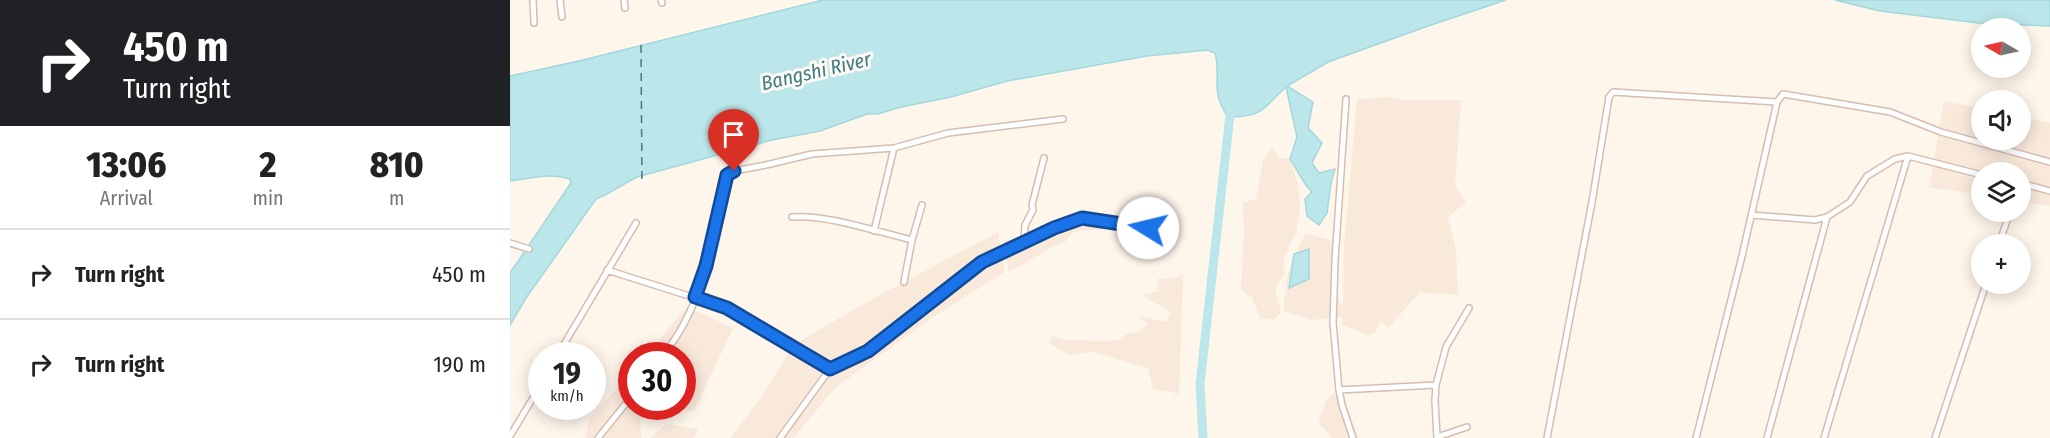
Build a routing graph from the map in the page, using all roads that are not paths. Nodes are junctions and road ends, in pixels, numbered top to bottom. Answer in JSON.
{"nodes":[{"id":1,"x":533,"y":0,"type":"edge"},
{"id":2,"x":560,"y":0,"type":"edge"},
{"id":3,"x":624,"y":0,"type":"edge"},
{"id":4,"x":625,"y":8,"type":"dead end"},
{"id":5,"x":562,"y":17,"type":"dead end"},
{"id":6,"x":534,"y":23,"type":"dead end"},
{"id":7,"x":1346,"y":99,"type":"dead end"},
{"id":8,"x":1777,"y":102,"type":"junction"},
{"id":9,"x":1063,"y":120,"type":"dead end"},
{"id":10,"x":894,"y":148,"type":"junction"},
{"id":11,"x":1908,"y":156,"type":"junction"},
{"id":12,"x":1044,"y":158,"type":"dead end"},
{"id":13,"x":2050,"y":162,"type":"edge"},
{"id":14,"x":1971,"y":172,"type":"edge"},
{"id":15,"x":2031,"y":186,"type":"edge"},
{"id":16,"x":2050,"y":191,"type":"edge"},
{"id":17,"x":922,"y":206,"type":"dead end"},
{"id":18,"x":1751,"y":215,"type":"junction"},
{"id":19,"x":792,"y":217,"type":"dead end"},
{"id":20,"x":1827,"y":217,"type":"junction"},
{"id":21,"x":636,"y":223,"type":"dead end"},
{"id":22,"x":1148,"y":228,"type":"dead end"},
{"id":23,"x":874,"y":231,"type":"junction"},
{"id":24,"x":912,"y":240,"type":"junction"},
{"id":25,"x":1024,"y":242,"type":"junction"},
{"id":26,"x":510,"y":243,"type":"edge"},
{"id":27,"x":528,"y":249,"type":"dead end"},
{"id":28,"x":608,"y":270,"type":"junction"},
{"id":29,"x":904,"y":282,"type":"dead end"},
{"id":30,"x":1983,"y":294,"type":"edge"},
{"id":31,"x":695,"y":297,"type":"junction"},
{"id":32,"x":1469,"y":308,"type":"dead end"},
{"id":33,"x":565,"y":342,"type":"edge"},
{"id":34,"x":673,"y":342,"type":"edge"},
{"id":35,"x":830,"y":369,"type":"junction"},
{"id":36,"x":1436,"y":385,"type":"junction"},
{"id":37,"x":1339,"y":390,"type":"junction"},
{"id":38,"x":528,"y":406,"type":"edge"},
{"id":39,"x":618,"y":413,"type":"edge"},
{"id":40,"x":1467,"y":427,"type":"dead end"},
{"id":41,"x":510,"y":436,"type":"edge"},
{"id":42,"x":598,"y":438,"type":"edge"},
{"id":43,"x":780,"y":438,"type":"edge"},
{"id":44,"x":1353,"y":438,"type":"edge"},
{"id":45,"x":1547,"y":438,"type":"edge"},
{"id":46,"x":1696,"y":438,"type":"edge"},
{"id":47,"x":1767,"y":438,"type":"edge"},
{"id":48,"x":1824,"y":438,"type":"edge"},
{"id":49,"x":1935,"y":438,"type":"edge"}],
"edges":[{"from":1,"to":6,"type":"street"},
{"from":2,"to":5,"type":"street"},
{"from":3,"to":4,"type":"street"},
{"from":7,"to":37,"type":"street"},
{"from":8,"to":13,"type":"street"},
{"from":8,"to":18,"type":"street"},
{"from":8,"to":45,"type":"street"},
{"from":9,"to":10,"type":"street"},
{"from":10,"to":23,"type":"street"},
{"from":10,"to":31,"type":"street"},
{"from":11,"to":14,"type":"street"},
{"from":11,"to":20,"type":"street"},
{"from":11,"to":48,"type":"street"},
{"from":12,"to":25,"type":"street"},
{"from":15,"to":16,"type":"street"},
{"from":17,"to":24,"type":"street"},
{"from":18,"to":20,"type":"street"},
{"from":18,"to":46,"type":"street"},
{"from":19,"to":23,"type":"street"},
{"from":20,"to":47,"type":"street"},
{"from":21,"to":28,"type":"street"},
{"from":22,"to":25,"type":"street"},
{"from":23,"to":24,"type":"street"},
{"from":24,"to":29,"type":"street"},
{"from":25,"to":35,"type":"street"},
{"from":26,"to":27,"type":"street"},
{"from":28,"to":31,"type":"street"},
{"from":28,"to":33,"type":"street"},
{"from":30,"to":49,"type":"street"},
{"from":31,"to":34,"type":"street"},
{"from":31,"to":35,"type":"street"},
{"from":32,"to":36,"type":"street"},
{"from":35,"to":43,"type":"street"},
{"from":36,"to":37,"type":"street"},
{"from":36,"to":40,"type":"street"},
{"from":37,"to":44,"type":"street"},
{"from":38,"to":41,"type":"street"},
{"from":39,"to":42,"type":"street"}]}
